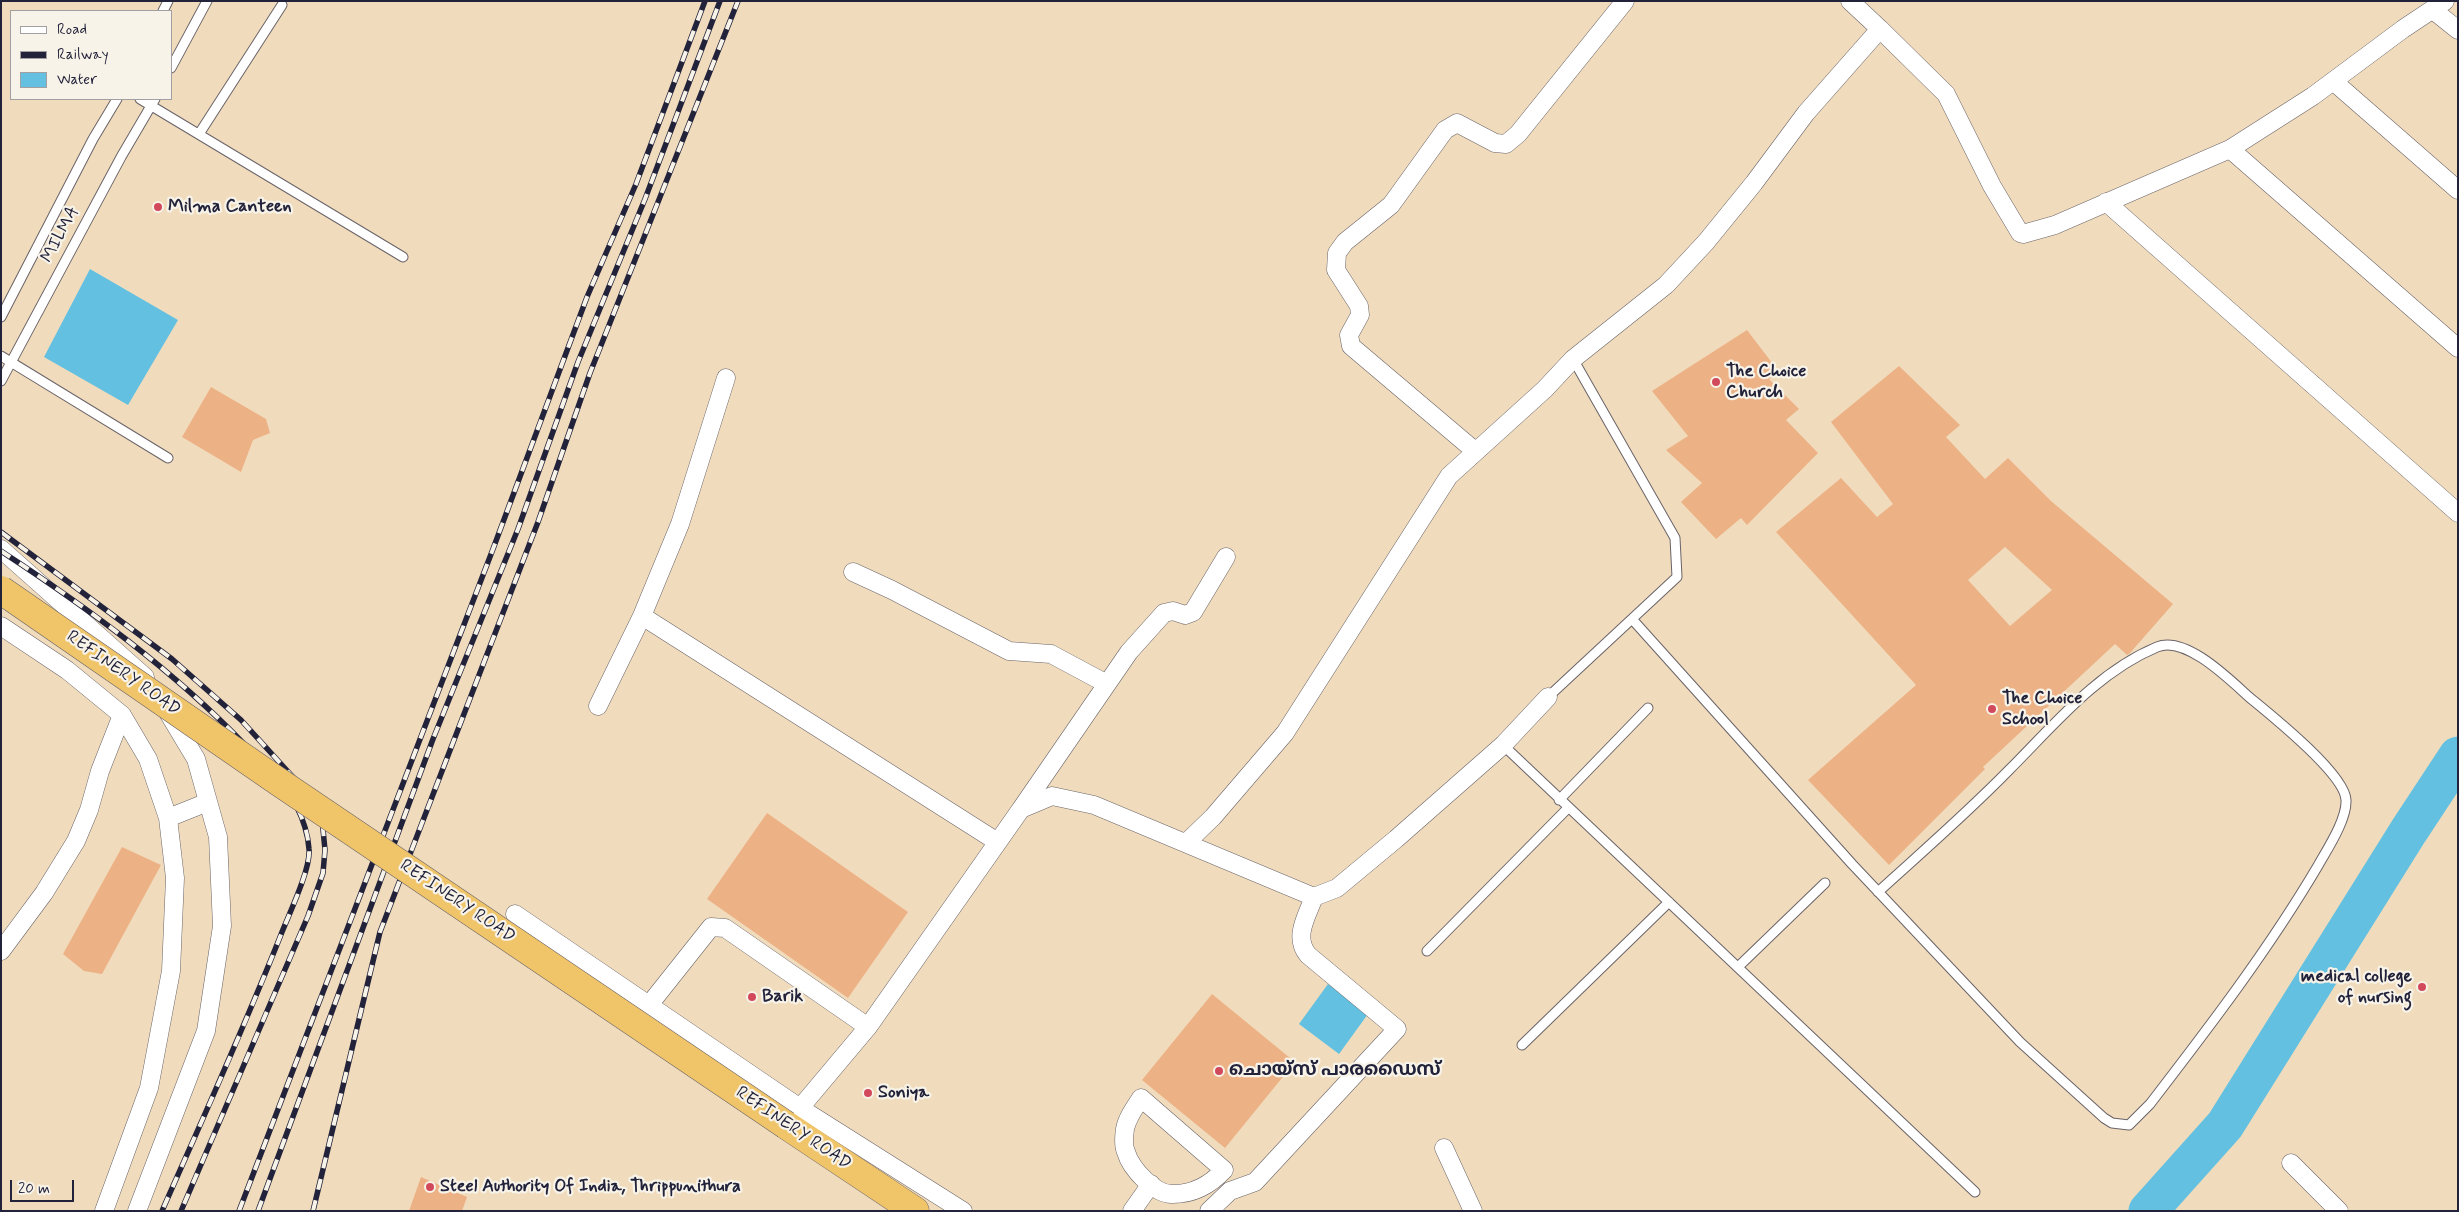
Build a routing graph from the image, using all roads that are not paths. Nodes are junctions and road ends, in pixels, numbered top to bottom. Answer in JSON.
{"nodes":[{"id":1,"x":207,"y":1,"type":"edge"},
{"id":2,"x":1625,"y":1,"type":"edge"},
{"id":3,"x":1850,"y":1,"type":"edge"},
{"id":4,"x":282,"y":4,"type":"dead end"},
{"id":5,"x":2439,"y":6,"type":"edge"},
{"id":6,"x":1880,"y":29,"type":"junction"},
{"id":7,"x":2458,"y":30,"type":"edge"},
{"id":8,"x":172,"y":66,"type":"edge"},
{"id":9,"x":2333,"y":81,"type":"junction"},
{"id":10,"x":116,"y":100,"type":"edge"},
{"id":11,"x":153,"y":102,"type":"edge"},
{"id":12,"x":199,"y":134,"type":"junction"},
{"id":13,"x":2230,"y":148,"type":"junction"},
{"id":14,"x":2458,"y":190,"type":"edge"},
{"id":15,"x":2106,"y":202,"type":"junction"},
{"id":16,"x":403,"y":257,"type":"dead end"},
{"id":17,"x":1,"y":317,"type":"edge"},
{"id":18,"x":2458,"y":348,"type":"edge"},
{"id":19,"x":1,"y":356,"type":"edge"},
{"id":20,"x":1573,"y":359,"type":"junction"},
{"id":21,"x":11,"y":362,"type":"junction"},
{"id":22,"x":726,"y":378,"type":"dead end"},
{"id":23,"x":1,"y":381,"type":"edge"},
{"id":24,"x":1475,"y":451,"type":"junction"},
{"id":25,"x":168,"y":458,"type":"dead end"},
{"id":26,"x":2458,"y":513,"type":"edge"},
{"id":27,"x":1,"y":549,"type":"edge"},
{"id":28,"x":1226,"y":557,"type":"dead end"},
{"id":29,"x":853,"y":572,"type":"dead end"},
{"id":30,"x":1,"y":590,"type":"edge"},
{"id":31,"x":642,"y":616,"type":"junction"},
{"id":32,"x":1632,"y":619,"type":"junction"},
{"id":33,"x":1,"y":626,"type":"edge"},
{"id":34,"x":1107,"y":684,"type":"junction"},
{"id":35,"x":1548,"y":697,"type":"joint"},
{"id":36,"x":598,"y":706,"type":"dead end"},
{"id":37,"x":1648,"y":708,"type":"dead end"},
{"id":38,"x":122,"y":715,"type":"junction"},
{"id":39,"x":1503,"y":745,"type":"junction"},
{"id":40,"x":1559,"y":800,"type":"junction"},
{"id":41,"x":208,"y":802,"type":"junction"},
{"id":42,"x":1568,"y":808,"type":"junction"},
{"id":43,"x":1021,"y":809,"type":"junction"},
{"id":44,"x":168,"y":818,"type":"junction"},
{"id":45,"x":996,"y":841,"type":"junction"},
{"id":46,"x":1186,"y":843,"type":"junction"},
{"id":47,"x":1825,"y":883,"type":"dead end"},
{"id":48,"x":1878,"y":892,"type":"junction"},
{"id":49,"x":1314,"y":896,"type":"junction"},
{"id":50,"x":1669,"y":902,"type":"junction"},
{"id":51,"x":515,"y":914,"type":"dead end"},
{"id":52,"x":1,"y":951,"type":"edge"},
{"id":53,"x":1427,"y":951,"type":"dead end"},
{"id":54,"x":1738,"y":967,"type":"junction"},
{"id":55,"x":649,"y":1005,"type":"junction"},
{"id":56,"x":868,"y":1027,"type":"junction"},
{"id":57,"x":1522,"y":1045,"type":"dead end"},
{"id":58,"x":800,"y":1108,"type":"junction"},
{"id":59,"x":1444,"y":1148,"type":"dead end"},
{"id":60,"x":2291,"y":1163,"type":"dead end"},
{"id":61,"x":1151,"y":1184,"type":"junction"},
{"id":62,"x":1975,"y":1192,"type":"dead end"},
{"id":63,"x":104,"y":1211,"type":"edge"},
{"id":64,"x":137,"y":1211,"type":"edge"},
{"id":65,"x":916,"y":1211,"type":"edge"},
{"id":66,"x":963,"y":1211,"type":"edge"},
{"id":67,"x":1132,"y":1211,"type":"edge"},
{"id":68,"x":1210,"y":1211,"type":"edge"},
{"id":69,"x":1473,"y":1211,"type":"edge"},
{"id":70,"x":2339,"y":1211,"type":"edge"}],
"edges":[{"from":1,"to":8,"type":"lane"},
{"from":2,"to":24,"type":"street"},
{"from":3,"to":6,"type":"street"},
{"from":4,"to":12,"type":"lane"},
{"from":5,"to":7,"type":"street"},
{"from":5,"to":9,"type":"street"},
{"from":6,"to":15,"type":"street"},
{"from":6,"to":20,"type":"street"},
{"from":9,"to":13,"type":"street"},
{"from":9,"to":14,"type":"street"},
{"from":10,"to":17,"type":"lane","name":"MILMA"},
{"from":11,"to":12,"type":"lane"},
{"from":11,"to":21,"type":"lane","name":"MILMA"},
{"from":12,"to":16,"type":"lane"},
{"from":13,"to":15,"type":"street"},
{"from":13,"to":18,"type":"street"},
{"from":15,"to":26,"type":"street"},
{"from":19,"to":21,"type":"lane"},
{"from":20,"to":24,"type":"street"},
{"from":20,"to":32,"type":"lane"},
{"from":21,"to":23,"type":"lane","name":"MILMA"},
{"from":21,"to":25,"type":"lane"},
{"from":22,"to":31,"type":"street"},
{"from":24,"to":46,"type":"street"},
{"from":27,"to":41,"type":"street"},
{"from":28,"to":34,"type":"street"},
{"from":29,"to":34,"type":"street"},
{"from":30,"to":65,"type":"highway","name":"REFINERY ROAD","bridge":true},
{"from":31,"to":36,"type":"street"},
{"from":31,"to":45,"type":"street"},
{"from":32,"to":35,"type":"lane"},
{"from":32,"to":48,"type":"lane"},
{"from":33,"to":38,"type":"street"},
{"from":34,"to":43,"type":"street"},
{"from":35,"to":39,"type":"street"},
{"from":37,"to":40,"type":"lane"},
{"from":38,"to":44,"type":"street"},
{"from":38,"to":52,"type":"street"},
{"from":39,"to":40,"type":"lane"},
{"from":39,"to":49,"type":"street"},
{"from":40,"to":42,"type":"lane"},
{"from":41,"to":44,"type":"street"},
{"from":41,"to":64,"type":"street"},
{"from":42,"to":50,"type":"lane"},
{"from":42,"to":53,"type":"lane"},
{"from":43,"to":45,"type":"street"},
{"from":43,"to":46,"type":"street"},
{"from":44,"to":63,"type":"street"},
{"from":45,"to":56,"type":"street"},
{"from":46,"to":49,"type":"street"},
{"from":47,"to":54,"type":"lane"},
{"from":48,"to":48,"type":"lane"},
{"from":49,"to":68,"type":"street"},
{"from":50,"to":54,"type":"lane"},
{"from":50,"to":57,"type":"lane"},
{"from":51,"to":55,"type":"street"},
{"from":54,"to":62,"type":"lane"},
{"from":55,"to":56,"type":"street"},
{"from":55,"to":58,"type":"street"},
{"from":56,"to":58,"type":"street"},
{"from":58,"to":66,"type":"street"},
{"from":59,"to":69,"type":"street"},
{"from":60,"to":70,"type":"street"},
{"from":61,"to":61,"type":"street"},
{"from":61,"to":67,"type":"street"}]}
